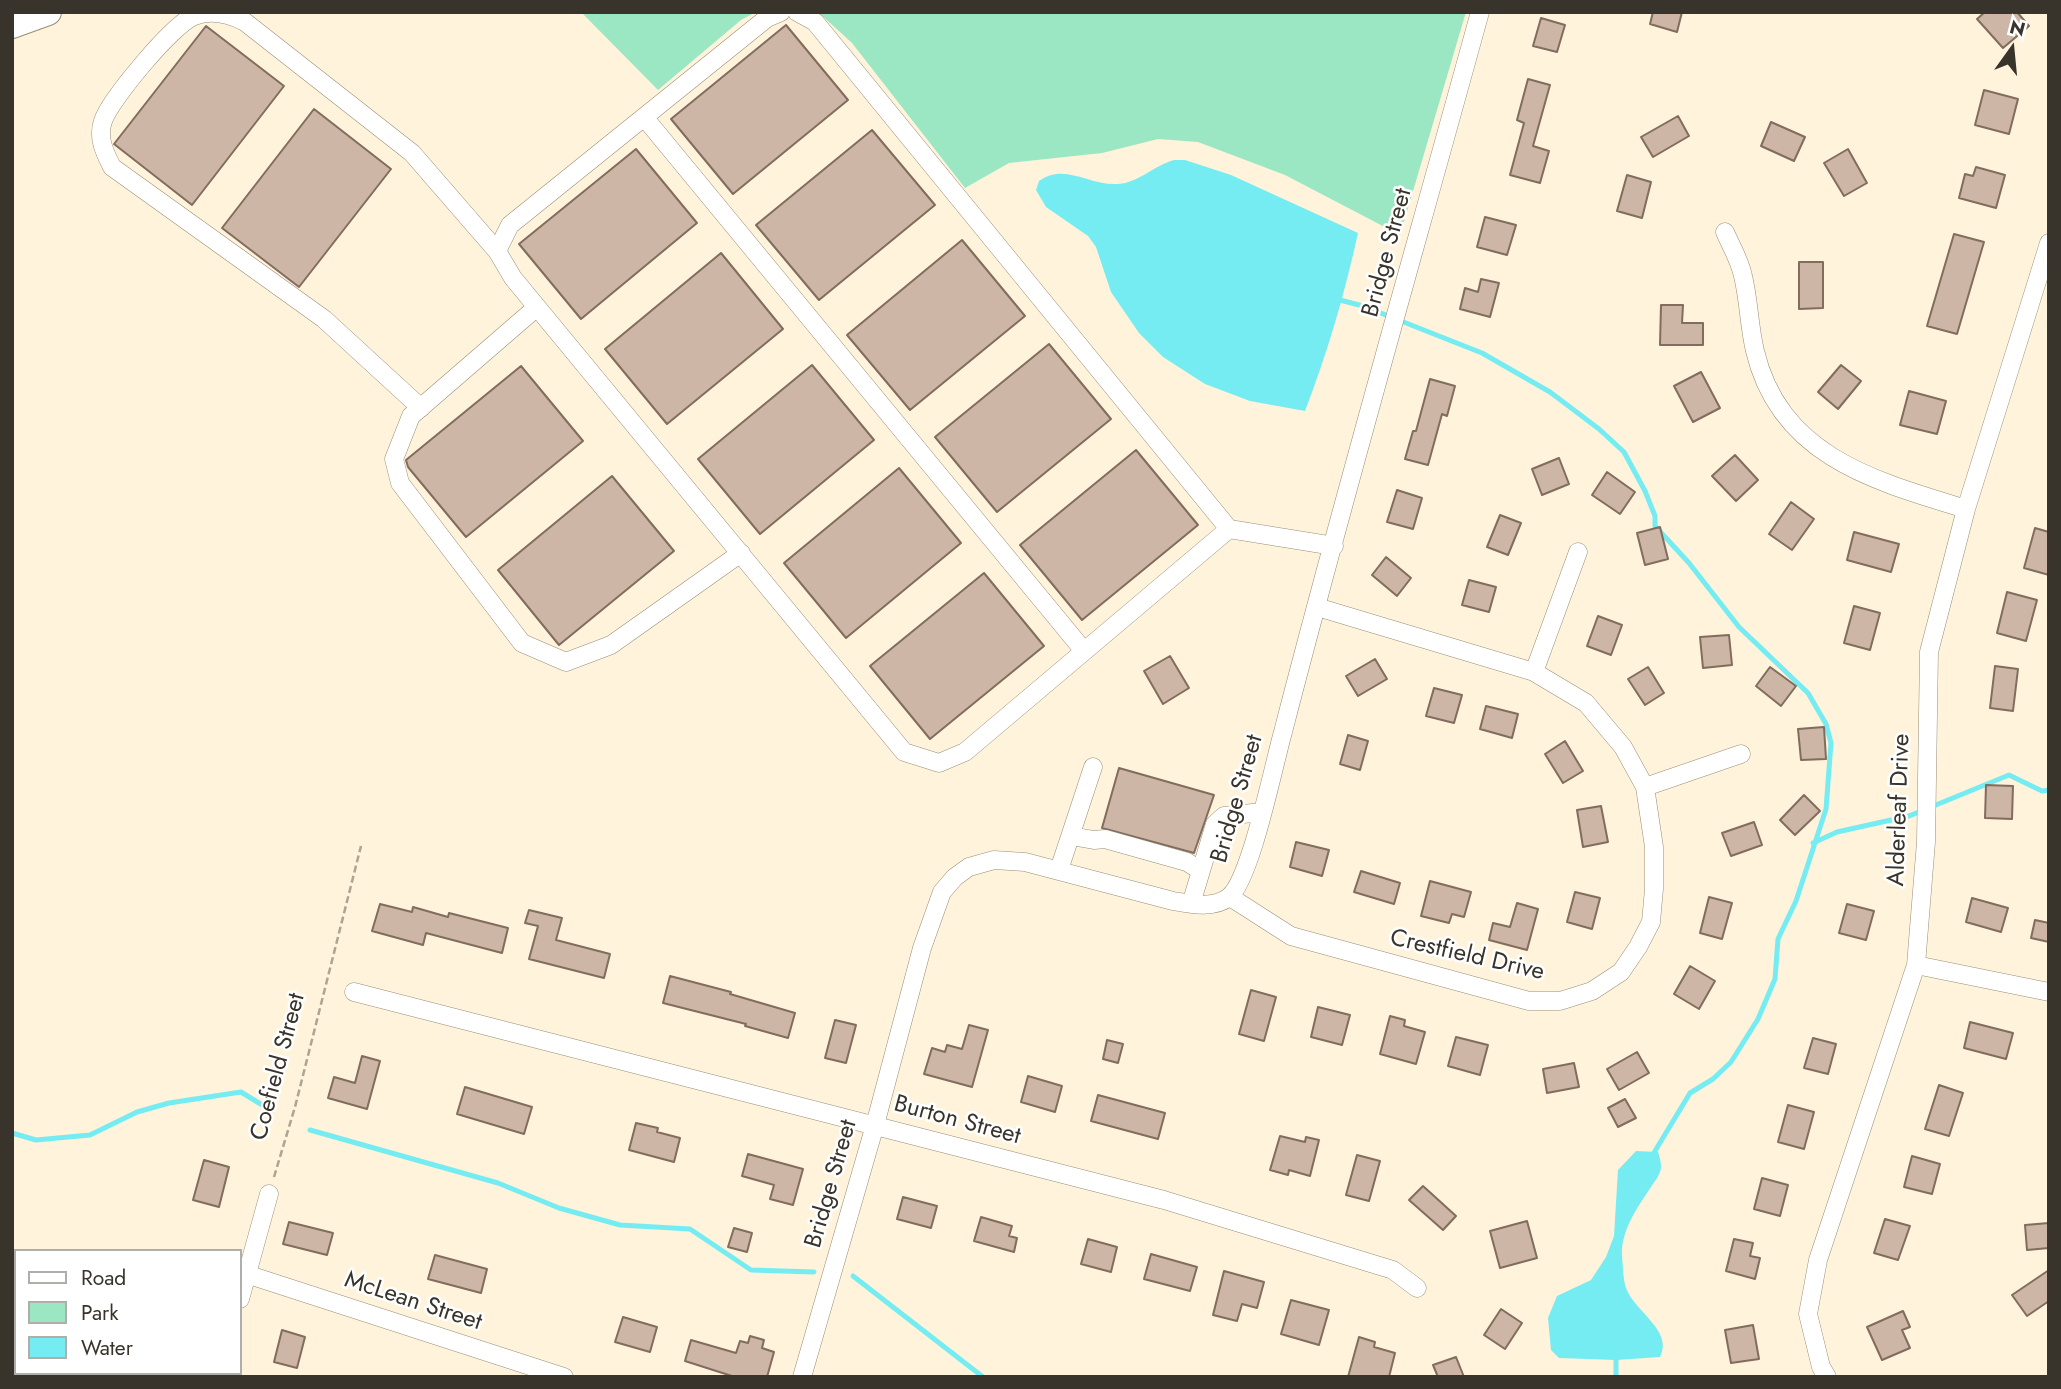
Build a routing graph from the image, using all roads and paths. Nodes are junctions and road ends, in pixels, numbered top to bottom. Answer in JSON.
{"nodes":[{"id":1,"x":781,"y":12,"type":"edge"},
{"id":2,"x":797,"y":12,"type":"edge"},
{"id":3,"x":1480,"y":12,"type":"edge"},
{"id":4,"x":643,"y":117,"type":"junction"},
{"id":5,"x":1725,"y":232,"type":"dead end"},
{"id":6,"x":2049,"y":243,"type":"edge"},
{"id":7,"x":497,"y":251,"type":"junction"},
{"id":8,"x":537,"y":307,"type":"junction"},
{"id":9,"x":421,"y":408,"type":"junction"},
{"id":10,"x":1966,"y":509,"type":"junction"},
{"id":11,"x":1229,"y":529,"type":"junction"},
{"id":12,"x":1334,"y":546,"type":"junction"},
{"id":13,"x":1578,"y":552,"type":"dead end"},
{"id":14,"x":741,"y":553,"type":"junction"},
{"id":15,"x":1317,"y":607,"type":"junction"},
{"id":16,"x":1084,"y":651,"type":"junction"},
{"id":17,"x":1534,"y":672,"type":"junction"},
{"id":18,"x":1741,"y":754,"type":"dead end"},
{"id":19,"x":1093,"y":767,"type":"dead end"},
{"id":20,"x":1645,"y":787,"type":"junction"},
{"id":21,"x":1262,"y":812,"type":"junction"},
{"id":22,"x":1071,"y":836,"type":"junction"},
{"id":23,"x":361,"y":846,"type":"dead end"},
{"id":24,"x":1059,"y":870,"type":"junction"},
{"id":25,"x":1201,"y":871,"type":"junction"},
{"id":26,"x":1230,"y":897,"type":"junction"},
{"id":27,"x":1191,"y":904,"type":"junction"},
{"id":28,"x":1916,"y":965,"type":"junction"},
{"id":29,"x":354,"y":992,"type":"dead end"},
{"id":30,"x":2049,"y":992,"type":"edge"},
{"id":31,"x":875,"y":1125,"type":"junction"},
{"id":32,"x":269,"y":1194,"type":"joint"},
{"id":33,"x":246,"y":1274,"type":"junction"},
{"id":34,"x":1417,"y":1289,"type":"dead end"},
{"id":35,"x":242,"y":1291,"type":"edge"},
{"id":36,"x":564,"y":1377,"type":"edge"},
{"id":37,"x":802,"y":1377,"type":"edge"},
{"id":38,"x":1827,"y":1377,"type":"edge"}],
"edges":[{"from":1,"to":4,"type":"street"},
{"from":2,"to":11,"type":"street"},
{"from":3,"to":12,"type":"street","name":"Bridge Street"},
{"from":4,"to":7,"type":"street"},
{"from":4,"to":16,"type":"street"},
{"from":5,"to":10,"type":"street"},
{"from":6,"to":10,"type":"street","name":"Alderleaf Drive"},
{"from":7,"to":8,"type":"street"},
{"from":7,"to":9,"type":"street"},
{"from":8,"to":9,"type":"street"},
{"from":8,"to":14,"type":"street"},
{"from":9,"to":14,"type":"street"},
{"from":10,"to":28,"type":"street","name":"Alderleaf Drive"},
{"from":11,"to":12,"type":"street"},
{"from":11,"to":16,"type":"street"},
{"from":12,"to":15,"type":"street","name":"Bridge Street"},
{"from":13,"to":17,"type":"street"},
{"from":14,"to":16,"type":"street"},
{"from":15,"to":17,"type":"street","name":"Crestfield Drive"},
{"from":15,"to":21,"type":"street","name":"Bridge Street"},
{"from":17,"to":20,"type":"street","name":"Crestfield Drive"},
{"from":18,"to":20,"type":"street"},
{"from":19,"to":22,"type":"street"},
{"from":20,"to":26,"type":"street","name":"Crestfield Drive"},
{"from":21,"to":25,"type":"street"},
{"from":21,"to":26,"type":"street","name":"Bridge Street"},
{"from":22,"to":24,"type":"street"},
{"from":22,"to":25,"type":"street"},
{"from":23,"to":32,"type":"path","name":"Coefield Street"},
{"from":24,"to":27,"type":"street","name":"Bridge Street"},
{"from":24,"to":31,"type":"street","name":"Bridge Street"},
{"from":25,"to":27,"type":"street"},
{"from":26,"to":27,"type":"street","name":"Bridge Street"},
{"from":28,"to":30,"type":"street"},
{"from":28,"to":38,"type":"street","name":"Alderleaf Drive"},
{"from":29,"to":31,"type":"street","name":"Burton Street"},
{"from":31,"to":34,"type":"street","name":"Burton Street"},
{"from":31,"to":37,"type":"street","name":"Bridge Street"},
{"from":32,"to":33,"type":"street"},
{"from":33,"to":35,"type":"street"},
{"from":33,"to":36,"type":"street","name":"McLean Street"}]}
